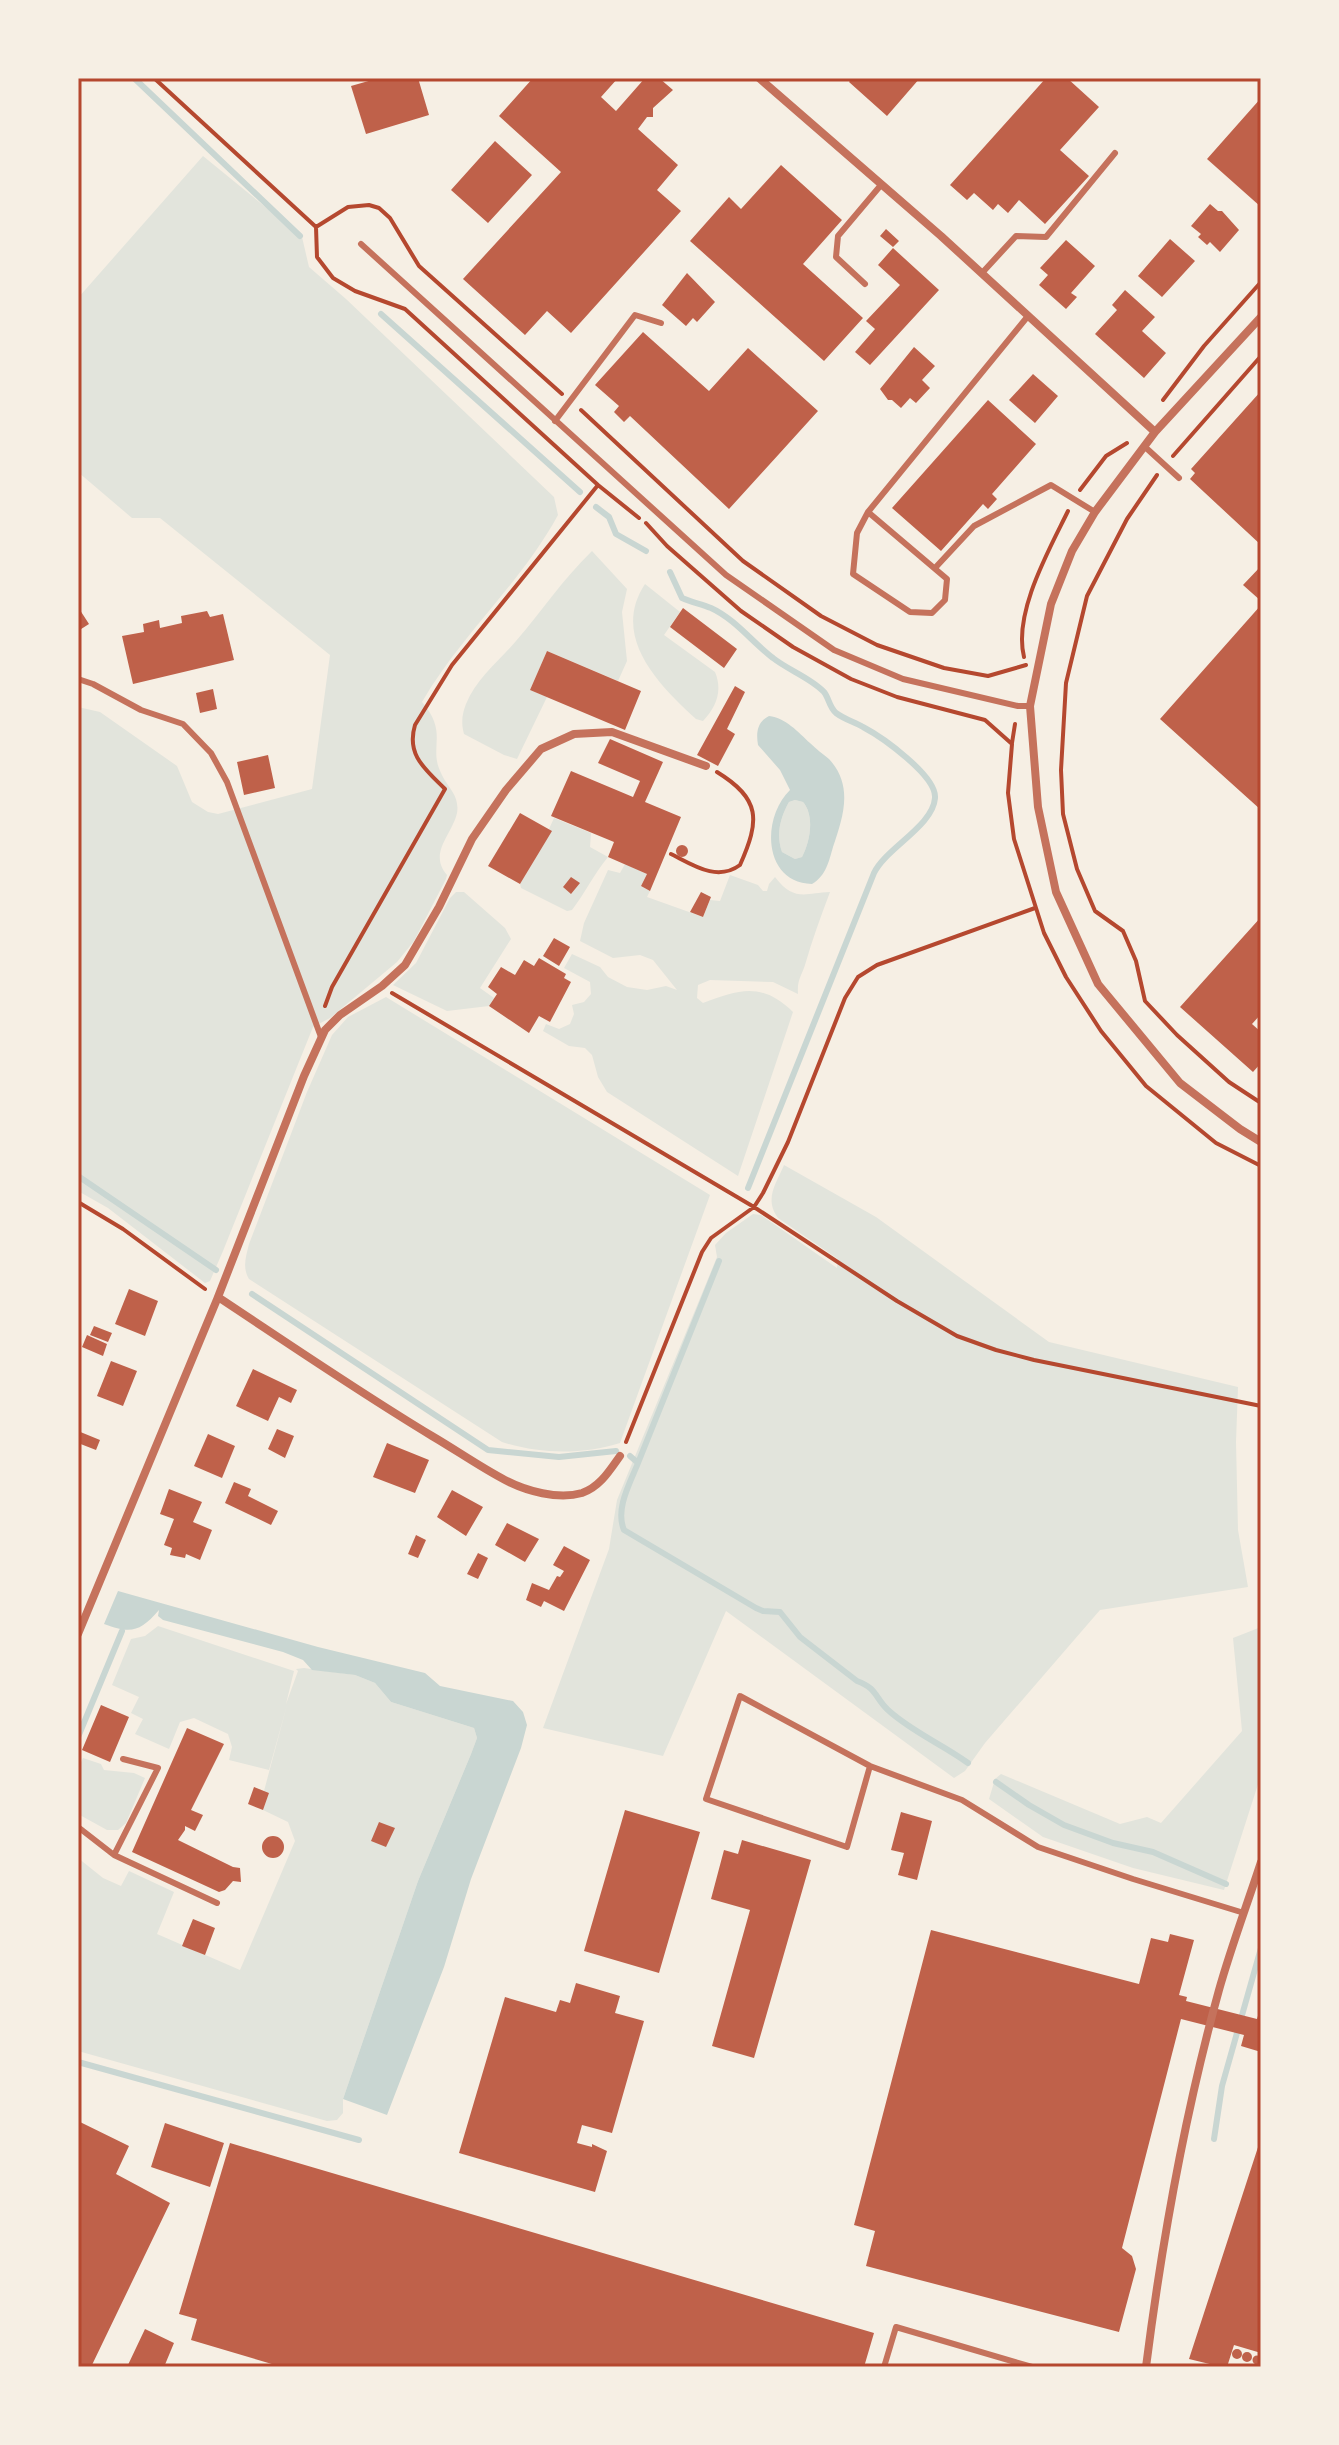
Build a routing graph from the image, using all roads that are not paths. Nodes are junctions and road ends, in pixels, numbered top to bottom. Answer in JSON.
{"nodes":[{"id":1,"x":759,"y":78,"type":"edge"},
{"id":2,"x":1115,"y":153,"type":"dead end"},
{"id":3,"x":881,"y":185,"type":"junction"},
{"id":4,"x":361,"y":244,"type":"dead end"},
{"id":5,"x":982,"y":273,"type":"junction"},
{"id":6,"x":865,"y":284,"type":"dead end"},
{"id":7,"x":1028,"y":316,"type":"junction"},
{"id":8,"x":1261,"y":317,"type":"edge"},
{"id":9,"x":661,"y":323,"type":"dead end"},
{"id":10,"x":555,"y":421,"type":"junction"},
{"id":11,"x":1155,"y":432,"type":"junction"},
{"id":12,"x":1144,"y":446,"type":"junction"},
{"id":13,"x":1179,"y":478,"type":"dead end"},
{"id":14,"x":868,"y":512,"type":"junction"},
{"id":15,"x":1095,"y":512,"type":"junction"},
{"id":16,"x":935,"y":568,"type":"junction"},
{"id":17,"x":78,"y":679,"type":"edge"},
{"id":18,"x":1030,"y":706,"type":"junction"},
{"id":19,"x":706,"y":766,"type":"road end"},
{"id":20,"x":321,"y":1037,"type":"junction"},
{"id":21,"x":1261,"y":1142,"type":"edge"},
{"id":22,"x":218,"y":1297,"type":"junction"},
{"id":23,"x":620,"y":1456,"type":"road end"},
{"id":24,"x":78,"y":1634,"type":"edge"},
{"id":25,"x":123,"y":1759,"type":"dead end"},
{"id":26,"x":870,"y":1766,"type":"junction"},
{"id":27,"x":78,"y":1827,"type":"edge"},
{"id":28,"x":114,"y":1855,"type":"junction"},
{"id":29,"x":1261,"y":1862,"type":"edge"},
{"id":30,"x":217,"y":1903,"type":"dead end"},
{"id":31,"x":1244,"y":1913,"type":"junction"},
{"id":32,"x":884,"y":2367,"type":"edge"},
{"id":33,"x":1032,"y":2367,"type":"edge"},
{"id":34,"x":1146,"y":2367,"type":"edge"}],
"edges":[{"from":1,"to":3,"type":"street"},
{"from":2,"to":5,"type":"lane"},
{"from":3,"to":5,"type":"street"},
{"from":3,"to":6,"type":"lane"},
{"from":4,"to":10,"type":"lane"},
{"from":5,"to":7,"type":"street"},
{"from":7,"to":11,"type":"street"},
{"from":7,"to":14,"type":"lane"},
{"from":8,"to":11,"type":"street"},
{"from":9,"to":10,"type":"lane"},
{"from":10,"to":18,"type":"lane"},
{"from":11,"to":12,"type":"street"},
{"from":12,"to":13,"type":"lane"},
{"from":12,"to":15,"type":"street"},
{"from":14,"to":16,"type":"lane"},
{"from":14,"to":16,"type":"lane"},
{"from":15,"to":16,"type":"lane"},
{"from":15,"to":18,"type":"street"},
{"from":17,"to":20,"type":"lane"},
{"from":18,"to":21,"type":"street"},
{"from":19,"to":20,"type":"street"},
{"from":20,"to":22,"type":"street"},
{"from":22,"to":23,"type":"street"},
{"from":22,"to":24,"type":"street"},
{"from":25,"to":28,"type":"lane"},
{"from":26,"to":26,"type":"lane"},
{"from":26,"to":31,"type":"lane"},
{"from":27,"to":28,"type":"lane"},
{"from":28,"to":30,"type":"lane"},
{"from":29,"to":31,"type":"street"},
{"from":31,"to":34,"type":"street"},
{"from":32,"to":33,"type":"lane"}]}
